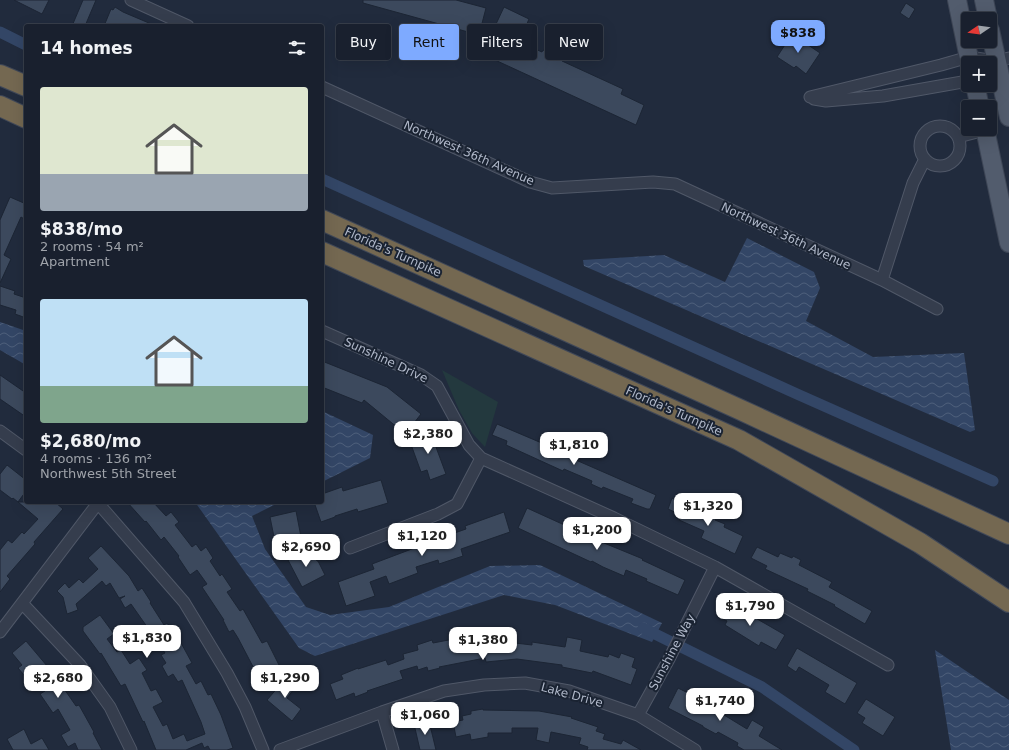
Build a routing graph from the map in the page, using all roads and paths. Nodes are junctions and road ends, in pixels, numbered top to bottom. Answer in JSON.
{"nodes":[{"id":1,"x":130,"y":0,"type":"edge"},
{"id":2,"x":957,"y":0,"type":"edge"},
{"id":3,"x":984,"y":0,"type":"edge"},
{"id":4,"x":987,"y":12,"type":"edge"},
{"id":5,"x":184,"y":24,"type":"edge"},
{"id":6,"x":994,"y":48,"type":"edge"},
{"id":7,"x":969,"y":56,"type":"edge"},
{"id":8,"x":961,"y":62,"type":"edge"},
{"id":9,"x":998,"y":62,"type":"edge"},
{"id":10,"x":0,"y":75,"type":"edge"},
{"id":11,"x":880,"y":79,"type":"junction"},
{"id":12,"x":961,"y":81,"type":"edge"},
{"id":13,"x":24,"y":85,"type":"edge"},
{"id":14,"x":324,"y":88,"type":"edge"},
{"id":15,"x":883,"y":96,"type":"junction"},
{"id":16,"x":0,"y":106,"type":"edge"},
{"id":17,"x":24,"y":117,"type":"edge"},
{"id":18,"x":1009,"y":117,"type":"edge"},
{"id":19,"x":961,"y":136,"type":"edge"},
{"id":20,"x":986,"y":136,"type":"edge"},
{"id":21,"x":958,"y":137,"type":"junction"},
{"id":22,"x":924,"y":159,"type":"junction"},
{"id":23,"x":324,"y":221,"type":"edge"},
{"id":24,"x":1009,"y":243,"type":"edge"},
{"id":25,"x":324,"y":253,"type":"edge"},
{"id":26,"x":882,"y":280,"type":"junction"},
{"id":27,"x":937,"y":309,"type":"dead end"},
{"id":28,"x":324,"y":332,"type":"edge"},
{"id":29,"x":0,"y":432,"type":"edge"},
{"id":30,"x":24,"y":449,"type":"edge"},
{"id":31,"x":481,"y":458,"type":"junction"},
{"id":32,"x":96,"y":504,"type":"edge"},
{"id":33,"x":98,"y":504,"type":"edge"},
{"id":34,"x":1009,"y":534,"type":"edge"},
{"id":35,"x":350,"y":548,"type":"dead end"},
{"id":36,"x":715,"y":567,"type":"junction"},
{"id":37,"x":1009,"y":602,"type":"edge"},
{"id":38,"x":22,"y":603,"type":"junction"},
{"id":39,"x":0,"y":632,"type":"edge"},
{"id":40,"x":888,"y":665,"type":"dead end"},
{"id":41,"x":382,"y":712,"type":"junction"},
{"id":42,"x":638,"y":715,"type":"junction"},
{"id":43,"x":131,"y":750,"type":"edge"},
{"id":44,"x":263,"y":750,"type":"edge"},
{"id":45,"x":280,"y":750,"type":"edge"},
{"id":46,"x":393,"y":750,"type":"edge"},
{"id":47,"x":695,"y":750,"type":"edge"}],
"edges":[{"from":1,"to":5,"type":"street"},
{"from":2,"to":7,"type":"main road"},
{"from":3,"to":4,"type":"main road"},
{"from":6,"to":9,"type":"main road"},
{"from":8,"to":11,"type":"street"},
{"from":9,"to":18,"type":"main road"},
{"from":10,"to":13,"type":"highway"},
{"from":11,"to":15,"type":"street"},
{"from":11,"to":15,"type":"street"},
{"from":12,"to":15,"type":"street"},
{"from":14,"to":26,"type":"street","name":"Northwest 36th Avenue"},
{"from":16,"to":17,"type":"highway"},
{"from":19,"to":21,"type":"street"},
{"from":20,"to":24,"type":"main road"},
{"from":21,"to":22,"type":"street"},
{"from":21,"to":22,"type":"street"},
{"from":22,"to":26,"type":"street"},
{"from":23,"to":34,"type":"highway","name":"Florida's Turnpike"},
{"from":25,"to":37,"type":"highway","name":"Florida's Turnpike"},
{"from":26,"to":27,"type":"street","name":"Northwest 36th Avenue"},
{"from":28,"to":31,"type":"street","name":"Sunshine Drive"},
{"from":29,"to":30,"type":"street"},
{"from":31,"to":35,"type":"street"},
{"from":31,"to":36,"type":"street","name":"Sunshine Drive"},
{"from":32,"to":38,"type":"street"},
{"from":33,"to":44,"type":"street"},
{"from":36,"to":40,"type":"street","name":"Sunshine Drive"},
{"from":36,"to":42,"type":"street","name":"Sunshine Way"},
{"from":38,"to":39,"type":"street"},
{"from":38,"to":43,"type":"street"},
{"from":41,"to":42,"type":"street","name":"Lake Drive"},
{"from":41,"to":45,"type":"street","name":"Lake Drive"},
{"from":41,"to":46,"type":"street"},
{"from":42,"to":47,"type":"street","name":"Lake Drive"}]}
